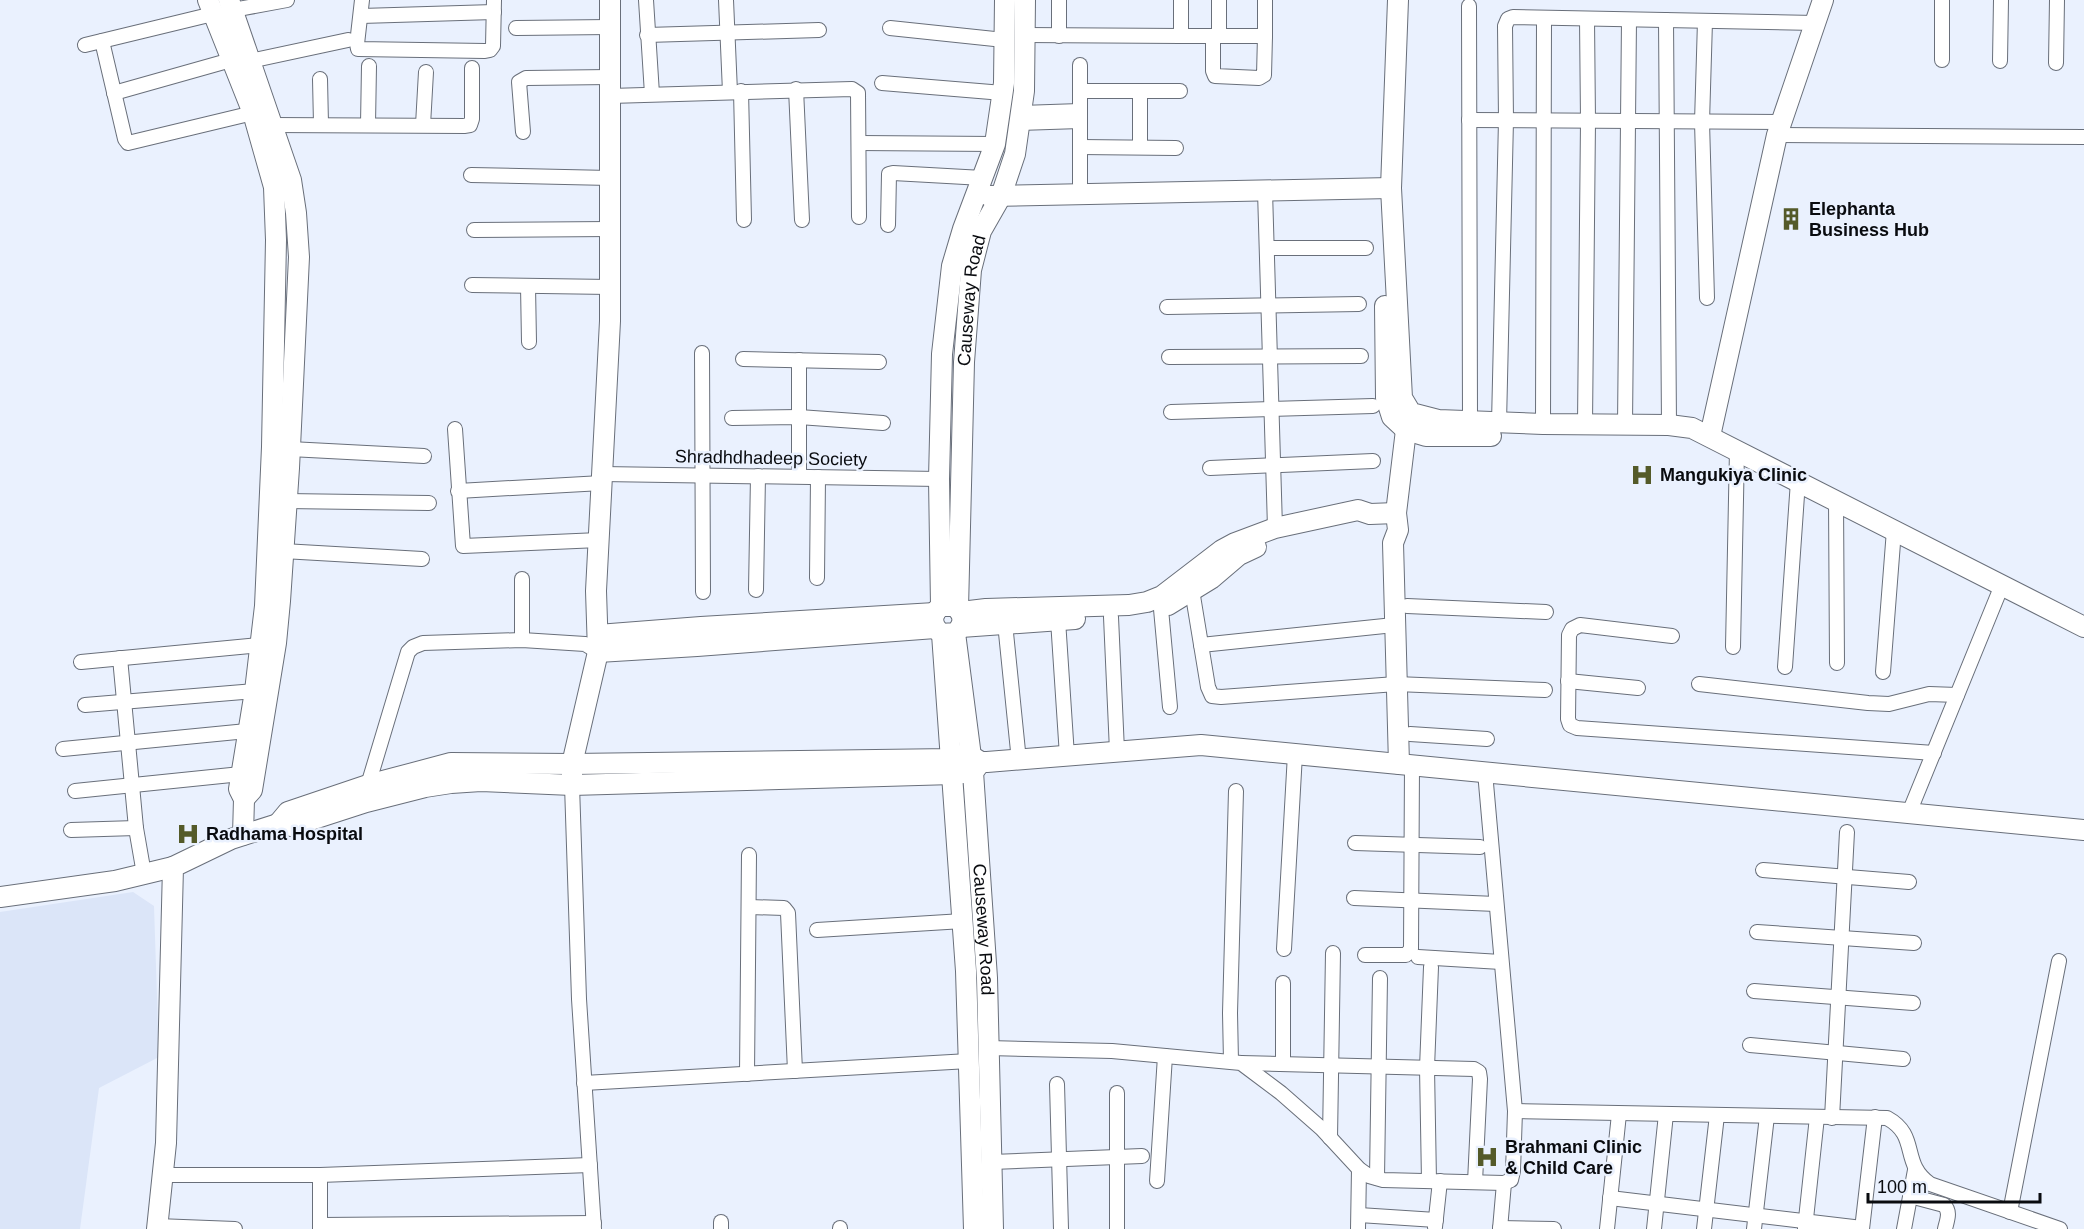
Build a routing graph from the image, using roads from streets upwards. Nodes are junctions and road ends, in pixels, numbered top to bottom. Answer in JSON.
{"nodes":[{"id":1,"x":287,"y":0,"type":"edge"},
{"id":2,"x":362,"y":0,"type":"edge"},
{"id":3,"x":413,"y":0,"type":"edge"},
{"id":4,"x":610,"y":0,"type":"edge"},
{"id":5,"x":646,"y":0,"type":"edge"},
{"id":6,"x":726,"y":0,"type":"edge"},
{"id":7,"x":1005,"y":0,"type":"edge"},
{"id":8,"x":1025,"y":0,"type":"edge"},
{"id":9,"x":1059,"y":0,"type":"edge"},
{"id":10,"x":1181,"y":0,"type":"edge"},
{"id":11,"x":1219,"y":0,"type":"edge"},
{"id":12,"x":1265,"y":0,"type":"edge"},
{"id":13,"x":1386,"y":0,"type":"edge"},
{"id":14,"x":1398,"y":0,"type":"edge"},
{"id":15,"x":1824,"y":0,"type":"edge"},
{"id":16,"x":1942,"y":0,"type":"edge"},
{"id":17,"x":2001,"y":0,"type":"edge"},
{"id":18,"x":2057,"y":0,"type":"edge"},
{"id":19,"x":231,"y":5,"type":"edge"},
{"id":20,"x":494,"y":6,"type":"edge"},
{"id":21,"x":1469,"y":6,"type":"dead end"},
{"id":22,"x":210,"y":7,"type":"edge"},
{"id":23,"x":452,"y":7,"type":"edge"},
{"id":24,"x":412,"y":15,"type":"junction"},
{"id":25,"x":361,"y":16,"type":"junction"},
{"id":26,"x":1544,"y":18,"type":"junction"},
{"id":27,"x":1587,"y":19,"type":"junction"},
{"id":28,"x":1629,"y":20,"type":"junction"},
{"id":29,"x":1666,"y":20,"type":"junction"},
{"id":30,"x":1705,"y":21,"type":"junction"},
{"id":31,"x":1815,"y":23,"type":"junction"},
{"id":32,"x":610,"y":27,"type":"junction"},
{"id":33,"x":516,"y":28,"type":"dead end"},
{"id":34,"x":890,"y":28,"type":"dead end"},
{"id":35,"x":819,"y":30,"type":"dead end"},
{"id":36,"x":727,"y":33,"type":"junction"},
{"id":37,"x":647,"y":35,"type":"junction"},
{"id":38,"x":1025,"y":35,"type":"junction"},
{"id":39,"x":1059,"y":36,"type":"junction"},
{"id":40,"x":1181,"y":36,"type":"junction"},
{"id":41,"x":1216,"y":36,"type":"junction"},
{"id":42,"x":1265,"y":36,"type":"junction"},
{"id":43,"x":348,"y":40,"type":"dead end"},
{"id":44,"x":1004,"y":40,"type":"junction"},
{"id":45,"x":102,"y":41,"type":"junction"},
{"id":46,"x":85,"y":45,"type":"dead end"},
{"id":47,"x":1942,"y":60,"type":"dead end"},
{"id":48,"x":240,"y":61,"type":"junction"},
{"id":49,"x":2000,"y":61,"type":"dead end"},
{"id":50,"x":2056,"y":63,"type":"dead end"},
{"id":51,"x":1080,"y":65,"type":"dead end"},
{"id":52,"x":369,"y":66,"type":"dead end"},
{"id":53,"x":472,"y":68,"type":"dead end"},
{"id":54,"x":426,"y":72,"type":"dead end"},
{"id":55,"x":320,"y":79,"type":"dead end"},
{"id":56,"x":882,"y":83,"type":"dead end"},
{"id":57,"x":610,"y":86,"type":"junction"},
{"id":58,"x":796,"y":90,"type":"junction"},
{"id":59,"x":1080,"y":91,"type":"junction"},
{"id":60,"x":1140,"y":91,"type":"junction"},
{"id":61,"x":1180,"y":91,"type":"dead end"},
{"id":62,"x":736,"y":92,"type":"junction"},
{"id":63,"x":114,"y":93,"type":"junction"},
{"id":64,"x":1002,"y":93,"type":"junction"},
{"id":65,"x":652,"y":94,"type":"junction"},
{"id":66,"x":253,"y":113,"type":"junction"},
{"id":67,"x":1080,"y":116,"type":"junction"},
{"id":68,"x":1020,"y":118,"type":"junction"},
{"id":69,"x":1469,"y":120,"type":"junction"},
{"id":70,"x":1506,"y":120,"type":"junction"},
{"id":71,"x":1545,"y":120,"type":"junction"},
{"id":72,"x":1588,"y":121,"type":"junction"},
{"id":73,"x":1628,"y":121,"type":"junction"},
{"id":74,"x":1666,"y":121,"type":"junction"},
{"id":75,"x":1702,"y":122,"type":"junction"},
{"id":76,"x":321,"y":124,"type":"junction"},
{"id":77,"x":369,"y":124,"type":"junction"},
{"id":78,"x":272,"y":125,"type":"junction"},
{"id":79,"x":423,"y":125,"type":"junction"},
{"id":80,"x":1780,"y":129,"type":"junction"},
{"id":81,"x":523,"y":132,"type":"dead end"},
{"id":82,"x":2084,"y":137,"type":"edge"},
{"id":83,"x":859,"y":143,"type":"junction"},
{"id":84,"x":995,"y":144,"type":"junction"},
{"id":85,"x":1080,"y":147,"type":"junction"},
{"id":86,"x":1140,"y":147,"type":"junction"},
{"id":87,"x":1176,"y":148,"type":"dead end"},
{"id":88,"x":471,"y":175,"type":"dead end"},
{"id":89,"x":610,"y":178,"type":"junction"},
{"id":90,"x":1080,"y":184,"type":"dead end"},
{"id":91,"x":980,"y":187,"type":"junction"},
{"id":92,"x":1387,"y":188,"type":"junction"},
{"id":93,"x":1265,"y":191,"type":"junction"},
{"id":94,"x":1001,"y":196,"type":"junction"},
{"id":95,"x":859,"y":217,"type":"dead end"},
{"id":96,"x":744,"y":220,"type":"dead end"},
{"id":97,"x":802,"y":220,"type":"dead end"},
{"id":98,"x":888,"y":225,"type":"dead end"},
{"id":99,"x":610,"y":229,"type":"junction"},
{"id":100,"x":474,"y":230,"type":"dead end"},
{"id":101,"x":298,"y":236,"type":"junction"},
{"id":102,"x":276,"y":240,"type":"junction"},
{"id":103,"x":1267,"y":248,"type":"junction"},
{"id":104,"x":1366,"y":248,"type":"dead end"},
{"id":105,"x":472,"y":285,"type":"dead end"},
{"id":106,"x":528,"y":286,"type":"junction"},
{"id":107,"x":610,"y":287,"type":"junction"},
{"id":108,"x":1707,"y":298,"type":"dead end"},
{"id":109,"x":1359,"y":304,"type":"dead end"},
{"id":110,"x":1268,"y":306,"type":"junction"},
{"id":111,"x":1167,"y":307,"type":"dead end"},
{"id":112,"x":530,"y":342,"type":"dead end"},
{"id":113,"x":702,"y":353,"type":"dead end"},
{"id":114,"x":1361,"y":356,"type":"dead end"},
{"id":115,"x":1169,"y":357,"type":"dead end"},
{"id":116,"x":1270,"y":357,"type":"junction"},
{"id":117,"x":743,"y":359,"type":"dead end"},
{"id":118,"x":799,"y":360,"type":"junction"},
{"id":119,"x":879,"y":362,"type":"dead end"},
{"id":120,"x":1373,"y":406,"type":"dead end"},
{"id":121,"x":1271,"y":409,"type":"junction"},
{"id":122,"x":1171,"y":412,"type":"dead end"},
{"id":123,"x":799,"y":417,"type":"junction"},
{"id":124,"x":732,"y":418,"type":"dead end"},
{"id":125,"x":1408,"y":422,"type":"junction"},
{"id":126,"x":1470,"y":422,"type":"junction"},
{"id":127,"x":883,"y":423,"type":"dead end"},
{"id":128,"x":1499,"y":423,"type":"junction"},
{"id":129,"x":1543,"y":424,"type":"junction"},
{"id":130,"x":1585,"y":424,"type":"junction"},
{"id":131,"x":1625,"y":425,"type":"junction"},
{"id":132,"x":1669,"y":425,"type":"junction"},
{"id":133,"x":456,"y":429,"type":"dead end"},
{"id":134,"x":1701,"y":432,"type":"junction"},
{"id":135,"x":290,"y":449,"type":"junction"},
{"id":136,"x":1737,"y":450,"type":"junction"},
{"id":137,"x":424,"y":456,"type":"dead end"},
{"id":138,"x":1373,"y":461,"type":"dead end"},
{"id":139,"x":1273,"y":466,"type":"junction"},
{"id":140,"x":1210,"y":468,"type":"dead end"},
{"id":141,"x":702,"y":474,"type":"junction"},
{"id":142,"x":758,"y":476,"type":"junction"},
{"id":143,"x":799,"y":476,"type":"junction"},
{"id":144,"x":818,"y":477,"type":"junction"},
{"id":145,"x":602,"y":479,"type":"junction"},
{"id":146,"x":939,"y":479,"type":"junction"},
{"id":147,"x":1798,"y":481,"type":"junction"},
{"id":148,"x":459,"y":491,"type":"junction"},
{"id":149,"x":1836,"y":500,"type":"junction"},
{"id":150,"x":286,"y":501,"type":"junction"},
{"id":151,"x":429,"y":503,"type":"dead end"},
{"id":152,"x":1370,"y":514,"type":"junction"},
{"id":153,"x":1397,"y":521,"type":"junction"},
{"id":154,"x":1275,"y":528,"type":"junction"},
{"id":155,"x":1894,"y":530,"type":"junction"},
{"id":156,"x":599,"y":540,"type":"junction"},
{"id":157,"x":284,"y":551,"type":"junction"},
{"id":158,"x":422,"y":559,"type":"dead end"},
{"id":159,"x":817,"y":578,"type":"dead end"},
{"id":160,"x":522,"y":579,"type":"dead end"},
{"id":161,"x":2002,"y":585,"type":"junction"},
{"id":162,"x":756,"y":590,"type":"dead end"},
{"id":163,"x":1192,"y":591,"type":"junction"},
{"id":164,"x":703,"y":592,"type":"dead end"},
{"id":165,"x":1407,"y":606,"type":"junction"},
{"id":166,"x":1161,"y":609,"type":"junction"},
{"id":167,"x":1546,"y":612,"type":"dead end"},
{"id":168,"x":1111,"y":617,"type":"junction"},
{"id":169,"x":949,"y":620,"type":"junction"},
{"id":170,"x":1058,"y":620,"type":"junction"},
{"id":171,"x":1005,"y":623,"type":"junction"},
{"id":172,"x":1394,"y":625,"type":"junction"},
{"id":173,"x":2084,"y":627,"type":"edge"},
{"id":174,"x":1671,"y":636,"type":"dead end"},
{"id":175,"x":522,"y":640,"type":"junction"},
{"id":176,"x":594,"y":644,"type":"junction"},
{"id":177,"x":260,"y":645,"type":"junction"},
{"id":178,"x":1201,"y":645,"type":"junction"},
{"id":179,"x":1733,"y":647,"type":"dead end"},
{"id":180,"x":120,"y":658,"type":"junction"},
{"id":181,"x":81,"y":662,"type":"dead end"},
{"id":182,"x":1837,"y":663,"type":"dead end"},
{"id":183,"x":1785,"y":667,"type":"dead end"},
{"id":184,"x":1882,"y":672,"type":"dead end"},
{"id":185,"x":1568,"y":681,"type":"junction"},
{"id":186,"x":1402,"y":684,"type":"junction"},
{"id":187,"x":1699,"y":684,"type":"dead end"},
{"id":188,"x":1638,"y":688,"type":"dead end"},
{"id":189,"x":1545,"y":690,"type":"dead end"},
{"id":190,"x":255,"y":691,"type":"junction"},
{"id":191,"x":1958,"y":695,"type":"junction"},
{"id":192,"x":125,"y":701,"type":"junction"},
{"id":193,"x":84,"y":705,"type":"dead end"},
{"id":194,"x":1170,"y":707,"type":"dead end"},
{"id":195,"x":247,"y":732,"type":"junction"},
{"id":196,"x":1410,"y":734,"type":"junction"},
{"id":197,"x":1486,"y":739,"type":"dead end"},
{"id":198,"x":128,"y":743,"type":"junction"},
{"id":199,"x":63,"y":749,"type":"dead end"},
{"id":200,"x":1118,"y":752,"type":"junction"},
{"id":201,"x":1934,"y":753,"type":"junction"},
{"id":202,"x":1295,"y":754,"type":"junction"},
{"id":203,"x":1067,"y":756,"type":"junction"},
{"id":204,"x":1018,"y":760,"type":"junction"},
{"id":205,"x":572,"y":764,"type":"junction"},
{"id":206,"x":966,"y":765,"type":"junction"},
{"id":207,"x":1406,"y":765,"type":"junction"},
{"id":208,"x":1485,"y":772,"type":"junction"},
{"id":209,"x":241,"y":774,"type":"junction"},
{"id":210,"x":368,"y":785,"type":"junction"},
{"id":211,"x":572,"y":785,"type":"junction"},
{"id":212,"x":132,"y":786,"type":"junction"},
{"id":213,"x":75,"y":791,"type":"dead end"},
{"id":214,"x":1236,"y":791,"type":"dead end"},
{"id":215,"x":244,"y":799,"type":"junction"},
{"id":216,"x":1909,"y":813,"type":"junction"},
{"id":217,"x":278,"y":824,"type":"junction"},
{"id":218,"x":136,"y":828,"type":"junction"},
{"id":219,"x":71,"y":830,"type":"dead end"},
{"id":220,"x":2084,"y":830,"type":"edge"},
{"id":221,"x":1847,"y":832,"type":"dead end"},
{"id":222,"x":243,"y":835,"type":"junction"},
{"id":223,"x":1355,"y":843,"type":"dead end"},
{"id":224,"x":1412,"y":845,"type":"junction"},
{"id":225,"x":1479,"y":848,"type":"dead end"},
{"id":226,"x":749,"y":855,"type":"dead end"},
{"id":227,"x":173,"y":867,"type":"junction"},
{"id":228,"x":1763,"y":870,"type":"dead end"},
{"id":229,"x":144,"y":874,"type":"junction"},
{"id":230,"x":1845,"y":877,"type":"junction"},
{"id":231,"x":1909,"y":882,"type":"dead end"},
{"id":232,"x":0,"y":897,"type":"edge"},
{"id":233,"x":1354,"y":898,"type":"dead end"},
{"id":234,"x":1411,"y":901,"type":"junction"},
{"id":235,"x":1496,"y":904,"type":"junction"},
{"id":236,"x":749,"y":907,"type":"junction"},
{"id":237,"x":963,"y":921,"type":"junction"},
{"id":238,"x":817,"y":930,"type":"dead end"},
{"id":239,"x":1757,"y":932,"type":"dead end"},
{"id":240,"x":1842,"y":938,"type":"junction"},
{"id":241,"x":1914,"y":943,"type":"dead end"},
{"id":242,"x":1284,"y":949,"type":"dead end"},
{"id":243,"x":1333,"y":953,"type":"dead end"},
{"id":244,"x":1365,"y":955,"type":"dead end"},
{"id":245,"x":1418,"y":957,"type":"dead end"},
{"id":246,"x":2059,"y":961,"type":"dead end"},
{"id":247,"x":1501,"y":962,"type":"junction"},
{"id":248,"x":1431,"y":967,"type":"dead end"},
{"id":249,"x":1380,"y":978,"type":"dead end"},
{"id":250,"x":1283,"y":983,"type":"dead end"},
{"id":251,"x":1754,"y":990,"type":"dead end"},
{"id":252,"x":1839,"y":997,"type":"junction"},
{"id":253,"x":1913,"y":1003,"type":"dead end"},
{"id":254,"x":968,"y":1038,"type":"junction"},
{"id":255,"x":988,"y":1042,"type":"junction"},
{"id":256,"x":1750,"y":1045,"type":"dead end"},
{"id":257,"x":1835,"y":1053,"type":"junction"},
{"id":258,"x":1165,"y":1056,"type":"junction"},
{"id":259,"x":1903,"y":1059,"type":"dead end"},
{"id":260,"x":1236,"y":1062,"type":"junction"},
{"id":261,"x":1282,"y":1064,"type":"junction"},
{"id":262,"x":1332,"y":1066,"type":"junction"},
{"id":263,"x":1378,"y":1067,"type":"junction"},
{"id":264,"x":1427,"y":1068,"type":"junction"},
{"id":265,"x":969,"y":1069,"type":"junction"},
{"id":266,"x":795,"y":1071,"type":"junction"},
{"id":267,"x":747,"y":1074,"type":"junction"},
{"id":268,"x":989,"y":1077,"type":"junction"},
{"id":269,"x":584,"y":1083,"type":"junction"},
{"id":270,"x":1057,"y":1084,"type":"dead end"},
{"id":271,"x":1117,"y":1093,"type":"dead end"},
{"id":272,"x":1515,"y":1111,"type":"junction"},
{"id":273,"x":1619,"y":1114,"type":"junction"},
{"id":274,"x":1666,"y":1114,"type":"junction"},
{"id":275,"x":1717,"y":1115,"type":"junction"},
{"id":276,"x":1767,"y":1116,"type":"junction"},
{"id":277,"x":1817,"y":1117,"type":"junction"},
{"id":278,"x":1875,"y":1117,"type":"junction"},
{"id":279,"x":1832,"y":1118,"type":"junction"},
{"id":280,"x":1330,"y":1138,"type":"junction"},
{"id":281,"x":1142,"y":1156,"type":"dead end"},
{"id":282,"x":1117,"y":1157,"type":"junction"},
{"id":283,"x":1059,"y":1159,"type":"junction"},
{"id":284,"x":992,"y":1162,"type":"junction"},
{"id":285,"x":590,"y":1164,"type":"junction"},
{"id":286,"x":1359,"y":1169,"type":"junction"},
{"id":287,"x":1915,"y":1170,"type":"junction"},
{"id":288,"x":163,"y":1175,"type":"junction"},
{"id":289,"x":320,"y":1175,"type":"junction"},
{"id":290,"x":1377,"y":1178,"type":"junction"},
{"id":291,"x":1157,"y":1181,"type":"dead end"},
{"id":292,"x":1434,"y":1181,"type":"junction"},
{"id":293,"x":1475,"y":1182,"type":"junction"},
{"id":294,"x":1504,"y":1183,"type":"junction"},
{"id":295,"x":1910,"y":1196,"type":"junction"},
{"id":296,"x":1610,"y":1198,"type":"junction"},
{"id":297,"x":1657,"y":1204,"type":"junction"},
{"id":298,"x":1707,"y":1210,"type":"junction"},
{"id":299,"x":2010,"y":1212,"type":"junction"},
{"id":300,"x":1358,"y":1222,"type":"edge"},
{"id":301,"x":1755,"y":1222,"type":"edge"},
{"id":302,"x":1435,"y":1225,"type":"edge"},
{"id":303,"x":1805,"y":1225,"type":"edge"},
{"id":304,"x":594,"y":1226,"type":"edge"},
{"id":305,"x":157,"y":1227,"type":"edge"},
{"id":306,"x":320,"y":1227,"type":"edge"},
{"id":307,"x":206,"y":1228,"type":"edge"},
{"id":308,"x":235,"y":1229,"type":"edge"},
{"id":309,"x":974,"y":1229,"type":"edge"},
{"id":310,"x":993,"y":1229,"type":"edge"},
{"id":311,"x":1061,"y":1229,"type":"edge"},
{"id":312,"x":1117,"y":1229,"type":"edge"},
{"id":313,"x":1500,"y":1229,"type":"edge"},
{"id":314,"x":1554,"y":1229,"type":"edge"},
{"id":315,"x":1607,"y":1229,"type":"edge"},
{"id":316,"x":1654,"y":1229,"type":"edge"},
{"id":317,"x":1704,"y":1229,"type":"edge"},
{"id":318,"x":1862,"y":1229,"type":"edge"},
{"id":319,"x":1904,"y":1229,"type":"edge"},
{"id":320,"x":1945,"y":1229,"type":"edge"},
{"id":321,"x":2060,"y":1229,"type":"edge"}],
"edges":[{"from":1,"to":19,"type":"street"},
{"from":2,"to":25,"type":"street"},
{"from":3,"to":24,"type":"street"},
{"from":4,"to":32,"type":"street"},
{"from":5,"to":37,"type":"street"},
{"from":6,"to":36,"type":"street"},
{"from":7,"to":44,"type":"street","name":"Causeway Road"},
{"from":8,"to":38,"type":"street","name":"Causeway Road"},
{"from":9,"to":39,"type":"street"},
{"from":10,"to":40,"type":"street"},
{"from":11,"to":41,"type":"street"},
{"from":12,"to":42,"type":"street"},
{"from":13,"to":92,"type":"street"},
{"from":14,"to":92,"type":"street"},
{"from":15,"to":31,"type":"street"},
{"from":16,"to":47,"type":"street"},
{"from":17,"to":49,"type":"street"},
{"from":18,"to":50,"type":"street"},
{"from":19,"to":48,"type":"street"},
{"from":20,"to":23,"type":"street"},
{"from":20,"to":25,"type":"street"},
{"from":21,"to":69,"type":"street"},
{"from":22,"to":45,"type":"street"},
{"from":22,"to":48,"type":"street"},
{"from":23,"to":24,"type":"street"},
{"from":24,"to":25,"type":"street"},
{"from":26,"to":27,"type":"street"},
{"from":26,"to":70,"type":"street"},
{"from":26,"to":71,"type":"street"},
{"from":27,"to":28,"type":"street"},
{"from":27,"to":72,"type":"street"},
{"from":28,"to":29,"type":"street"},
{"from":28,"to":73,"type":"street"},
{"from":29,"to":30,"type":"street"},
{"from":29,"to":74,"type":"street"},
{"from":30,"to":31,"type":"street"},
{"from":30,"to":75,"type":"street"},
{"from":31,"to":80,"type":"street"},
{"from":32,"to":33,"type":"street"},
{"from":32,"to":57,"type":"street"},
{"from":34,"to":44,"type":"street"},
{"from":35,"to":36,"type":"street"},
{"from":36,"to":37,"type":"street"},
{"from":36,"to":62,"type":"street"},
{"from":37,"to":65,"type":"street"},
{"from":38,"to":39,"type":"street"},
{"from":38,"to":68,"type":"street","name":"Causeway Road"},
{"from":39,"to":40,"type":"street"},
{"from":40,"to":41,"type":"street"},
{"from":41,"to":42,"type":"street"},
{"from":41,"to":42,"type":"street"},
{"from":43,"to":48,"type":"street"},
{"from":44,"to":64,"type":"street","name":"Causeway Road"},
{"from":45,"to":46,"type":"street"},
{"from":45,"to":63,"type":"street"},
{"from":48,"to":63,"type":"street"},
{"from":48,"to":66,"type":"street"},
{"from":48,"to":78,"type":"street"},
{"from":51,"to":59,"type":"street"},
{"from":52,"to":77,"type":"street"},
{"from":53,"to":79,"type":"street"},
{"from":54,"to":79,"type":"street"},
{"from":55,"to":76,"type":"street"},
{"from":56,"to":64,"type":"street"},
{"from":57,"to":65,"type":"street"},
{"from":57,"to":81,"type":"street"},
{"from":57,"to":89,"type":"street"},
{"from":58,"to":62,"type":"street"},
{"from":58,"to":83,"type":"street"},
{"from":58,"to":97,"type":"street"},
{"from":59,"to":60,"type":"street"},
{"from":59,"to":67,"type":"street"},
{"from":60,"to":61,"type":"street"},
{"from":60,"to":86,"type":"street"},
{"from":62,"to":65,"type":"street"},
{"from":62,"to":96,"type":"street"},
{"from":63,"to":66,"type":"street"},
{"from":64,"to":84,"type":"street","name":"Causeway Road"},
{"from":66,"to":102,"type":"street"},
{"from":67,"to":68,"type":"street"},
{"from":67,"to":85,"type":"street"},
{"from":68,"to":94,"type":"street","name":"Causeway Road"},
{"from":69,"to":70,"type":"street"},
{"from":69,"to":126,"type":"street"},
{"from":70,"to":71,"type":"street"},
{"from":70,"to":128,"type":"street"},
{"from":71,"to":72,"type":"street"},
{"from":71,"to":129,"type":"street"},
{"from":72,"to":73,"type":"street"},
{"from":72,"to":130,"type":"street"},
{"from":73,"to":74,"type":"street"},
{"from":73,"to":131,"type":"street"},
{"from":74,"to":75,"type":"street"},
{"from":74,"to":132,"type":"street"},
{"from":75,"to":80,"type":"street"},
{"from":75,"to":108,"type":"street"},
{"from":76,"to":77,"type":"street"},
{"from":76,"to":78,"type":"street"},
{"from":77,"to":79,"type":"street"},
{"from":78,"to":101,"type":"street"},
{"from":80,"to":82,"type":"street"},
{"from":80,"to":134,"type":"street"},
{"from":83,"to":84,"type":"street"},
{"from":83,"to":95,"type":"street"},
{"from":84,"to":91,"type":"street","name":"Causeway Road"},
{"from":85,"to":86,"type":"street"},
{"from":85,"to":90,"type":"street"},
{"from":86,"to":87,"type":"street"},
{"from":88,"to":89,"type":"street"},
{"from":89,"to":99,"type":"street"},
{"from":91,"to":94,"type":"street"},
{"from":91,"to":98,"type":"street"},
{"from":91,"to":146,"type":"street","name":"Causeway Road"},
{"from":92,"to":93,"type":"street"},
{"from":92,"to":125,"type":"street"},
{"from":93,"to":94,"type":"street"},
{"from":93,"to":103,"type":"street"},
{"from":94,"to":169,"type":"street","name":"Causeway Road"},
{"from":99,"to":100,"type":"street"},
{"from":99,"to":107,"type":"street"},
{"from":101,"to":102,"type":"street"},
{"from":101,"to":135,"type":"street"},
{"from":102,"to":177,"type":"street"},
{"from":103,"to":104,"type":"street"},
{"from":103,"to":110,"type":"street"},
{"from":105,"to":106,"type":"street"},
{"from":106,"to":107,"type":"street"},
{"from":106,"to":112,"type":"street"},
{"from":107,"to":145,"type":"street"},
{"from":109,"to":110,"type":"street"},
{"from":110,"to":111,"type":"street"},
{"from":110,"to":116,"type":"street"},
{"from":113,"to":141,"type":"street"},
{"from":114,"to":116,"type":"street"},
{"from":115,"to":116,"type":"street"},
{"from":116,"to":121,"type":"street"},
{"from":117,"to":118,"type":"street"},
{"from":118,"to":119,"type":"street"},
{"from":118,"to":123,"type":"street"},
{"from":120,"to":121,"type":"street"},
{"from":121,"to":122,"type":"street"},
{"from":121,"to":139,"type":"street"},
{"from":123,"to":124,"type":"street"},
{"from":123,"to":127,"type":"street"},
{"from":123,"to":143,"type":"street"},
{"from":125,"to":126,"type":"street"},
{"from":125,"to":134,"type":"street"},
{"from":125,"to":153,"type":"street"},
{"from":126,"to":128,"type":"street"},
{"from":128,"to":129,"type":"street"},
{"from":129,"to":130,"type":"street"},
{"from":130,"to":131,"type":"street"},
{"from":131,"to":132,"type":"street"},
{"from":132,"to":134,"type":"street"},
{"from":133,"to":148,"type":"street"},
{"from":134,"to":136,"type":"street"},
{"from":135,"to":137,"type":"street"},
{"from":135,"to":150,"type":"street"},
{"from":136,"to":147,"type":"street"},
{"from":136,"to":179,"type":"street"},
{"from":138,"to":139,"type":"street"},
{"from":139,"to":140,"type":"street"},
{"from":139,"to":154,"type":"street"},
{"from":141,"to":142,"type":"street","name":"Shradhdhadeep Society"},
{"from":141,"to":145,"type":"street","name":"Shradhdhadeep Society"},
{"from":141,"to":164,"type":"street"},
{"from":142,"to":143,"type":"street","name":"Shradhdhadeep Society"},
{"from":142,"to":162,"type":"street"},
{"from":143,"to":144,"type":"street","name":"Shradhdhadeep Society"},
{"from":144,"to":146,"type":"street","name":"Shradhdhadeep Society"},
{"from":144,"to":159,"type":"street"},
{"from":145,"to":148,"type":"street","name":"Shradhdhadeep Society"},
{"from":145,"to":156,"type":"street"},
{"from":146,"to":169,"type":"street","name":"Causeway Road"},
{"from":147,"to":149,"type":"street"},
{"from":147,"to":183,"type":"street"},
{"from":148,"to":156,"type":"street"},
{"from":149,"to":155,"type":"street"},
{"from":149,"to":182,"type":"street"},
{"from":150,"to":151,"type":"street"},
{"from":150,"to":157,"type":"street"},
{"from":152,"to":153,"type":"street"},
{"from":152,"to":154,"type":"street"},
{"from":152,"to":163,"type":"street"},
{"from":153,"to":165,"type":"street"},
{"from":153,"to":172,"type":"street"},
{"from":154,"to":169,"type":"street"},
{"from":155,"to":161,"type":"street"},
{"from":155,"to":184,"type":"street"},
{"from":156,"to":176,"type":"street"},
{"from":157,"to":158,"type":"street"},
{"from":157,"to":215,"type":"street"},
{"from":160,"to":175,"type":"street"},
{"from":161,"to":173,"type":"street"},
{"from":161,"to":191,"type":"street"},
{"from":163,"to":166,"type":"street"},
{"from":163,"to":178,"type":"street"},
{"from":165,"to":167,"type":"street"},
{"from":165,"to":186,"type":"street"},
{"from":166,"to":168,"type":"street"},
{"from":166,"to":194,"type":"street"},
{"from":168,"to":170,"type":"street"},
{"from":168,"to":200,"type":"street"},
{"from":169,"to":171,"type":"street"},
{"from":169,"to":176,"type":"street"},
{"from":169,"to":206,"type":"street","name":"Causeway Road"},
{"from":170,"to":171,"type":"street"},
{"from":170,"to":203,"type":"street"},
{"from":171,"to":204,"type":"street"},
{"from":172,"to":178,"type":"street"},
{"from":172,"to":186,"type":"street"},
{"from":174,"to":185,"type":"street"},
{"from":175,"to":176,"type":"street"},
{"from":175,"to":210,"type":"street"},
{"from":176,"to":205,"type":"street"},
{"from":177,"to":180,"type":"street"},
{"from":177,"to":190,"type":"street"},
{"from":178,"to":186,"type":"street"},
{"from":180,"to":181,"type":"street"},
{"from":180,"to":192,"type":"street"},
{"from":185,"to":188,"type":"street"},
{"from":185,"to":201,"type":"street"},
{"from":186,"to":189,"type":"street"},
{"from":186,"to":196,"type":"street"},
{"from":186,"to":207,"type":"street"},
{"from":187,"to":191,"type":"street"},
{"from":190,"to":192,"type":"street"},
{"from":190,"to":195,"type":"street"},
{"from":191,"to":201,"type":"street"},
{"from":192,"to":193,"type":"street"},
{"from":192,"to":198,"type":"street"},
{"from":195,"to":198,"type":"street"},
{"from":195,"to":209,"type":"street"},
{"from":196,"to":197,"type":"street"},
{"from":196,"to":207,"type":"street"},
{"from":198,"to":199,"type":"street"},
{"from":198,"to":212,"type":"street"},
{"from":200,"to":202,"type":"street"},
{"from":200,"to":203,"type":"street"},
{"from":201,"to":216,"type":"street"},
{"from":202,"to":207,"type":"street"},
{"from":202,"to":242,"type":"street"},
{"from":203,"to":204,"type":"street"},
{"from":204,"to":206,"type":"street"},
{"from":205,"to":206,"type":"street"},
{"from":205,"to":210,"type":"street"},
{"from":205,"to":211,"type":"street"},
{"from":206,"to":211,"type":"street"},
{"from":206,"to":237,"type":"street","name":"Causeway Road"},
{"from":206,"to":255,"type":"street","name":"Causeway Road"},
{"from":207,"to":208,"type":"street"},
{"from":207,"to":224,"type":"street"},
{"from":208,"to":216,"type":"street"},
{"from":208,"to":235,"type":"street"},
{"from":209,"to":212,"type":"street"},
{"from":209,"to":215,"type":"street"},
{"from":210,"to":217,"type":"street"},
{"from":211,"to":217,"type":"street"},
{"from":211,"to":269,"type":"street"},
{"from":212,"to":213,"type":"street"},
{"from":212,"to":218,"type":"street"},
{"from":214,"to":260,"type":"street"},
{"from":215,"to":222,"type":"street"},
{"from":216,"to":220,"type":"street"},
{"from":217,"to":222,"type":"street"},
{"from":218,"to":219,"type":"street"},
{"from":218,"to":229,"type":"street"},
{"from":221,"to":230,"type":"street"},
{"from":222,"to":227,"type":"street"},
{"from":223,"to":224,"type":"street"},
{"from":224,"to":225,"type":"street"},
{"from":224,"to":234,"type":"street"},
{"from":226,"to":236,"type":"street"},
{"from":227,"to":229,"type":"street"},
{"from":227,"to":288,"type":"street"},
{"from":228,"to":230,"type":"street"},
{"from":229,"to":232,"type":"street"},
{"from":230,"to":231,"type":"street"},
{"from":230,"to":240,"type":"street"},
{"from":233,"to":234,"type":"street"},
{"from":234,"to":235,"type":"street"},
{"from":234,"to":244,"type":"street"},
{"from":235,"to":247,"type":"street"},
{"from":236,"to":266,"type":"street"},
{"from":236,"to":267,"type":"street"},
{"from":237,"to":238,"type":"street"},
{"from":237,"to":254,"type":"street","name":"Causeway Road"},
{"from":239,"to":240,"type":"street"},
{"from":240,"to":241,"type":"street"},
{"from":240,"to":252,"type":"street"},
{"from":243,"to":262,"type":"street"},
{"from":245,"to":247,"type":"street"},
{"from":246,"to":299,"type":"street"},
{"from":247,"to":272,"type":"street"},
{"from":248,"to":264,"type":"street"},
{"from":249,"to":263,"type":"street"},
{"from":250,"to":261,"type":"street"},
{"from":251,"to":252,"type":"street"},
{"from":252,"to":253,"type":"street"},
{"from":252,"to":257,"type":"street"},
{"from":254,"to":255,"type":"street"},
{"from":254,"to":265,"type":"street","name":"Causeway Road"},
{"from":255,"to":258,"type":"street"},
{"from":255,"to":268,"type":"street","name":"Causeway Road"},
{"from":256,"to":257,"type":"street"},
{"from":257,"to":259,"type":"street"},
{"from":257,"to":279,"type":"street"},
{"from":258,"to":260,"type":"street"},
{"from":258,"to":291,"type":"street"},
{"from":260,"to":261,"type":"street"},
{"from":260,"to":280,"type":"street"},
{"from":261,"to":262,"type":"street"},
{"from":262,"to":263,"type":"street"},
{"from":262,"to":280,"type":"street"},
{"from":263,"to":264,"type":"street"},
{"from":263,"to":290,"type":"street"},
{"from":264,"to":292,"type":"street"},
{"from":264,"to":293,"type":"street"},
{"from":265,"to":266,"type":"street"},
{"from":265,"to":268,"type":"street"},
{"from":265,"to":309,"type":"street","name":"Causeway Road"},
{"from":266,"to":267,"type":"street"},
{"from":267,"to":269,"type":"street"},
{"from":268,"to":284,"type":"street","name":"Causeway Road"},
{"from":269,"to":285,"type":"street"},
{"from":270,"to":283,"type":"street"},
{"from":271,"to":282,"type":"street"},
{"from":272,"to":273,"type":"street"},
{"from":272,"to":294,"type":"street"},
{"from":273,"to":274,"type":"street"},
{"from":273,"to":296,"type":"street"},
{"from":274,"to":275,"type":"street"},
{"from":274,"to":297,"type":"street"},
{"from":275,"to":276,"type":"street"},
{"from":275,"to":298,"type":"street"},
{"from":276,"to":277,"type":"street"},
{"from":276,"to":301,"type":"street"},
{"from":277,"to":279,"type":"street"},
{"from":277,"to":303,"type":"street"},
{"from":278,"to":279,"type":"street"},
{"from":278,"to":287,"type":"street"},
{"from":278,"to":318,"type":"street"},
{"from":280,"to":286,"type":"street"},
{"from":281,"to":282,"type":"street"},
{"from":282,"to":283,"type":"street"},
{"from":282,"to":312,"type":"street"},
{"from":283,"to":284,"type":"street"},
{"from":283,"to":311,"type":"street"},
{"from":284,"to":310,"type":"street","name":"Causeway Road"},
{"from":285,"to":289,"type":"street"},
{"from":285,"to":304,"type":"street"},
{"from":286,"to":290,"type":"street"},
{"from":286,"to":300,"type":"street"},
{"from":287,"to":295,"type":"street"},
{"from":287,"to":299,"type":"street"},
{"from":288,"to":289,"type":"street"},
{"from":288,"to":305,"type":"street"},
{"from":289,"to":306,"type":"street"},
{"from":290,"to":292,"type":"street"},
{"from":292,"to":293,"type":"street"},
{"from":292,"to":302,"type":"street"},
{"from":293,"to":294,"type":"street"},
{"from":294,"to":313,"type":"street"},
{"from":295,"to":319,"type":"street"},
{"from":295,"to":320,"type":"street"},
{"from":296,"to":297,"type":"street"},
{"from":296,"to":315,"type":"street"},
{"from":297,"to":298,"type":"street"},
{"from":297,"to":316,"type":"street"},
{"from":298,"to":301,"type":"street"},
{"from":298,"to":317,"type":"street"},
{"from":299,"to":321,"type":"street"},
{"from":300,"to":302,"type":"street"},
{"from":301,"to":303,"type":"street"},
{"from":303,"to":318,"type":"street"},
{"from":304,"to":306,"type":"street"},
{"from":305,"to":307,"type":"street"},
{"from":307,"to":308,"type":"street"},
{"from":313,"to":314,"type":"street"}]}
